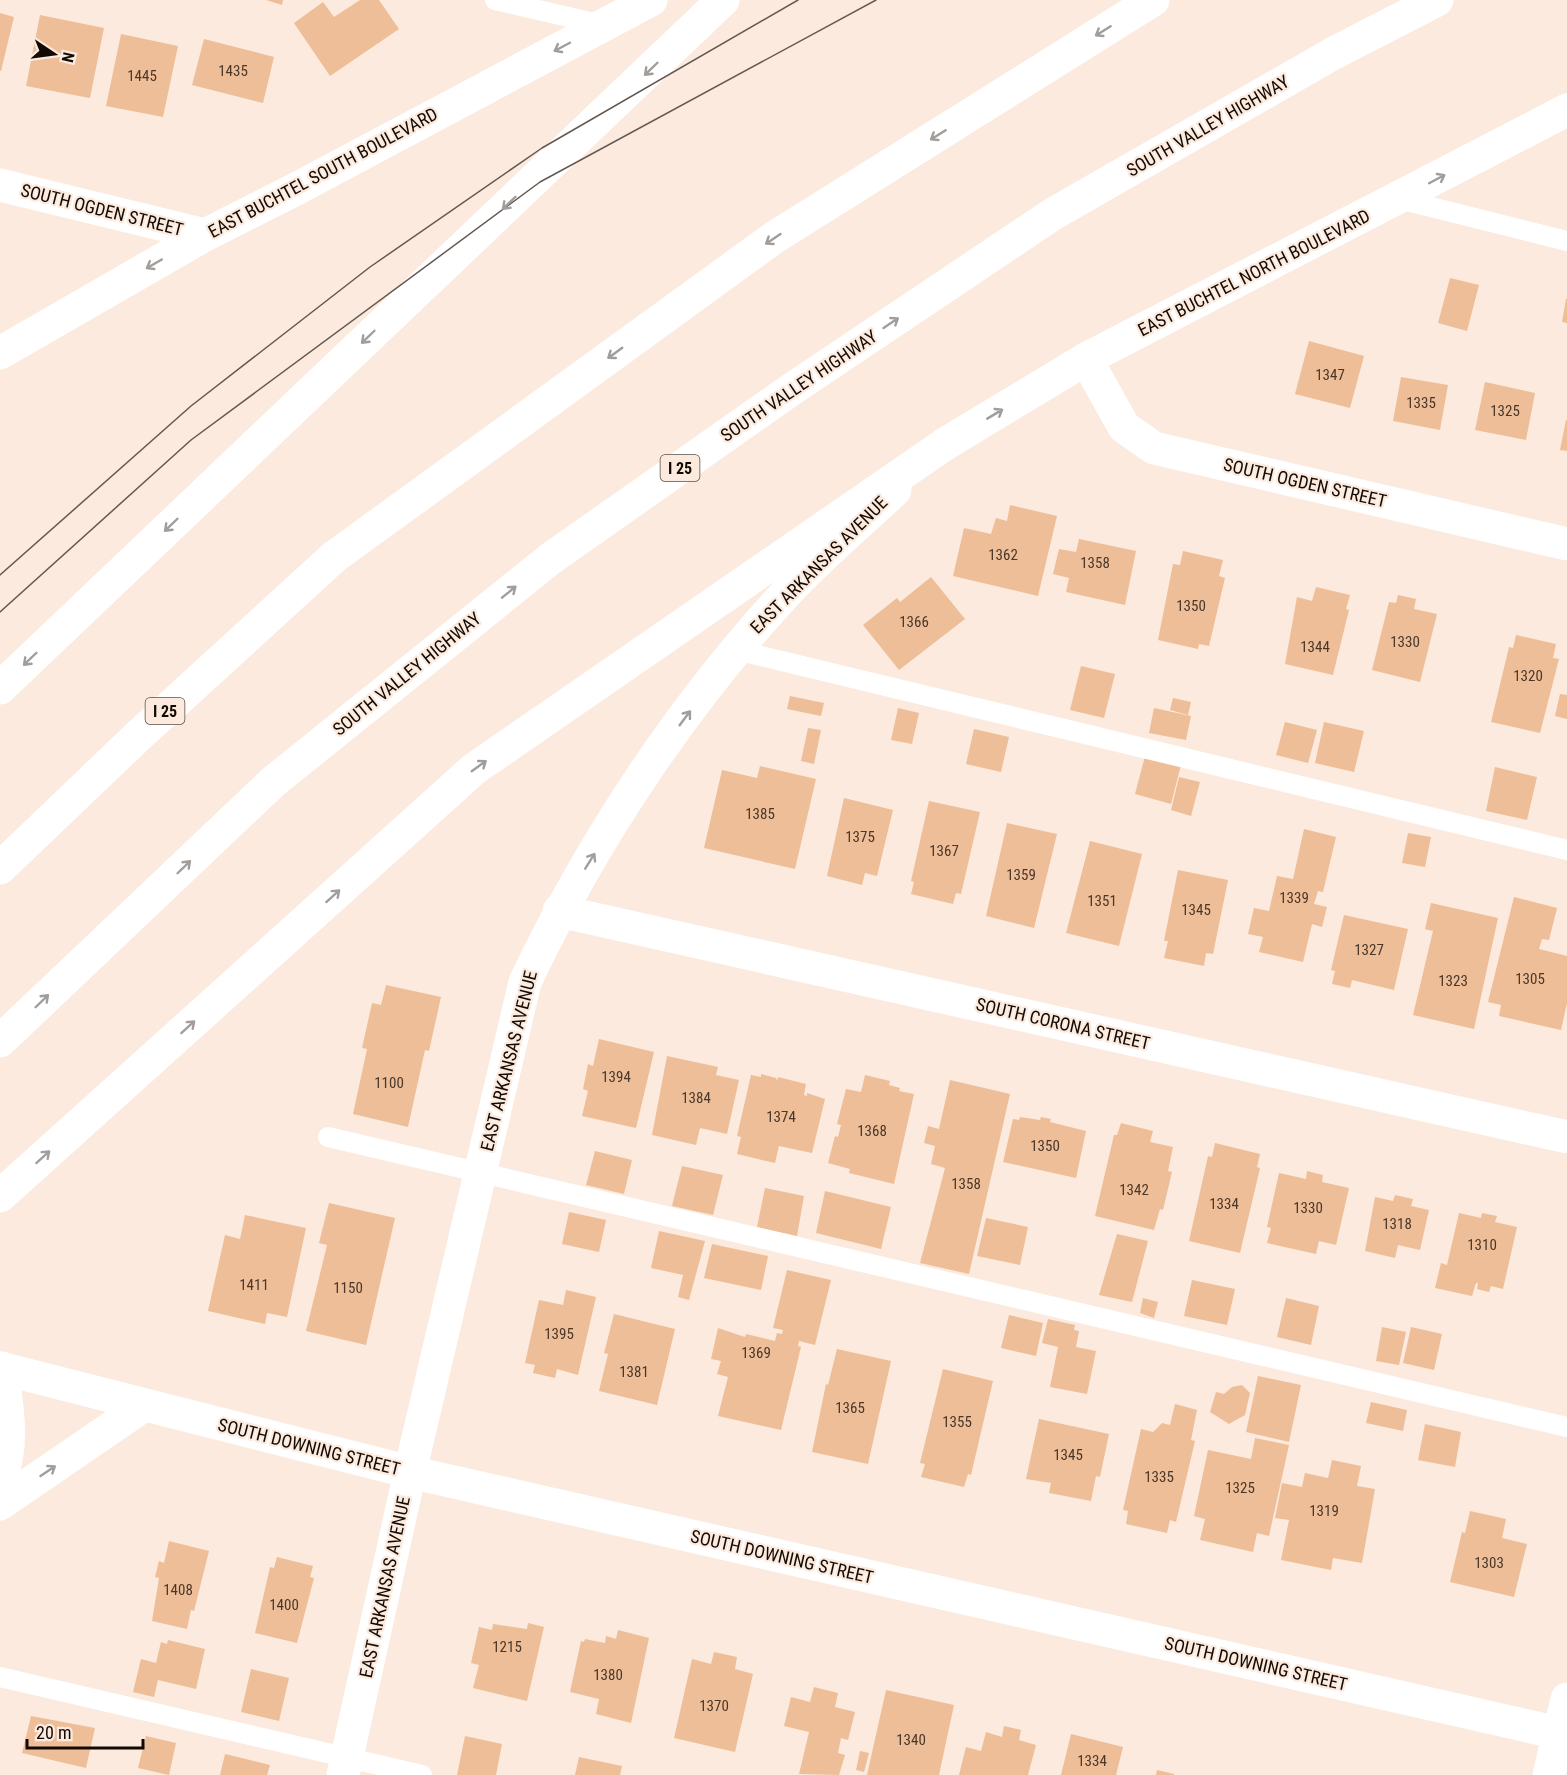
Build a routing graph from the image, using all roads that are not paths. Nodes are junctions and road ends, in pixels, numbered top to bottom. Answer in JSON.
{"nodes":[{"id":1,"x":495,"y":0,"type":"edge"},
{"id":2,"x":651,"y":0,"type":"edge"},
{"id":3,"x":723,"y":0,"type":"edge"},
{"id":4,"x":1153,"y":0,"type":"edge"},
{"id":5,"x":1437,"y":0,"type":"edge"},
{"id":6,"x":603,"y":25,"type":"junction"},
{"id":7,"x":1567,"y":110,"type":"edge"},
{"id":8,"x":0,"y":185,"type":"edge"},
{"id":9,"x":1399,"y":199,"type":"junction"},
{"id":10,"x":205,"y":235,"type":"junction"},
{"id":11,"x":1567,"y":241,"type":"edge"},
{"id":12,"x":0,"y":353,"type":"edge"},
{"id":13,"x":1086,"y":359,"type":"junction"},
{"id":14,"x":945,"y":444,"type":"junction"},
{"id":15,"x":1567,"y":544,"type":"edge"},
{"id":16,"x":334,"y":557,"type":"junction"},
{"id":17,"x":736,"y":650,"type":"junction"},
{"id":18,"x":0,"y":688,"type":"edge"},
{"id":19,"x":0,"y":838,"type":"edge"},
{"id":20,"x":1567,"y":850,"type":"edge"},
{"id":21,"x":0,"y":868,"type":"edge"},
{"id":22,"x":559,"y":911,"type":"junction"},
{"id":23,"x":0,"y":1041,"type":"edge"},
{"id":24,"x":328,"y":1137,"type":"dead end"},
{"id":25,"x":1567,"y":1137,"type":"edge"},
{"id":26,"x":480,"y":1174,"type":"junction"},
{"id":27,"x":0,"y":1196,"type":"edge"},
{"id":28,"x":1,"y":1368,"type":"edge"},
{"id":29,"x":143,"y":1406,"type":"junction"},
{"id":30,"x":1567,"y":1426,"type":"edge"},
{"id":31,"x":410,"y":1472,"type":"junction"},
{"id":32,"x":0,"y":1481,"type":"edge"},
{"id":33,"x":0,"y":1504,"type":"edge"},
{"id":34,"x":0,"y":1677,"type":"edge"},
{"id":35,"x":1567,"y":1699,"type":"edge"},
{"id":36,"x":1563,"y":1734,"type":"edge"},
{"id":37,"x":345,"y":1766,"type":"edge"},
{"id":38,"x":422,"y":1775,"type":"edge"},
{"id":39,"x":1549,"y":1775,"type":"edge"}],
"edges":[{"from":1,"to":6,"type":"lane"},
{"from":2,"to":6,"type":"main road","name":"EAST BUCHTEL SOUTH BOULEVARD"},
{"from":3,"to":18,"type":"main road","one_way":true},
{"from":4,"to":16,"type":"main road","number":"I 25","one_way":true},
{"from":23,"to":5,"type":"main road","name":"SOUTH VALLEY HIGHWAY","number":"I 25","one_way":true},
{"from":6,"to":10,"type":"main road","name":"EAST BUCHTEL SOUTH BOULEVARD","one_way":true},
{"from":9,"to":7,"type":"main road","name":"EAST BUCHTEL NORTH BOULEVARD","one_way":true},
{"from":8,"to":10,"type":"main road","name":"SOUTH OGDEN STREET"},
{"from":9,"to":11,"type":"lane"},
{"from":9,"to":13,"type":"main road","name":"EAST BUCHTEL NORTH BOULEVARD"},
{"from":10,"to":12,"type":"main road","name":"EAST BUCHTEL SOUTH BOULEVARD","one_way":true},
{"from":14,"to":13,"type":"main road","name":"EAST BUCHTEL NORTH BOULEVARD","one_way":true},
{"from":13,"to":15,"type":"main road","name":"SOUTH OGDEN STREET"},
{"from":14,"to":17,"type":"main road","name":"EAST ARKANSAS AVENUE"},
{"from":27,"to":14,"type":"main road","one_way":true},
{"from":16,"to":19,"type":"main road"},
{"from":16,"to":21,"type":"main road","number":"I 25"},
{"from":17,"to":20,"type":"lane"},
{"from":22,"to":17,"type":"main road","name":"EAST ARKANSAS AVENUE","one_way":true},
{"from":22,"to":25,"type":"main road","name":"SOUTH CORONA STREET"},
{"from":22,"to":26,"type":"main road","name":"EAST ARKANSAS AVENUE"},
{"from":24,"to":26,"type":"lane"},
{"from":26,"to":30,"type":"lane"},
{"from":26,"to":31,"type":"main road","name":"EAST ARKANSAS AVENUE"},
{"from":28,"to":29,"type":"main road","name":"SOUTH DOWNING STREET"},
{"from":28,"to":32,"type":"main road"},
{"from":29,"to":31,"type":"main road","name":"SOUTH DOWNING STREET"},
{"from":33,"to":29,"type":"main road","one_way":true},
{"from":31,"to":36,"type":"main road","name":"SOUTH DOWNING STREET"},
{"from":31,"to":37,"type":"main road","name":"EAST ARKANSAS AVENUE"},
{"from":34,"to":37,"type":"lane"},
{"from":35,"to":36,"type":"main road"},
{"from":36,"to":39,"type":"main road"},
{"from":37,"to":38,"type":"lane"}]}
